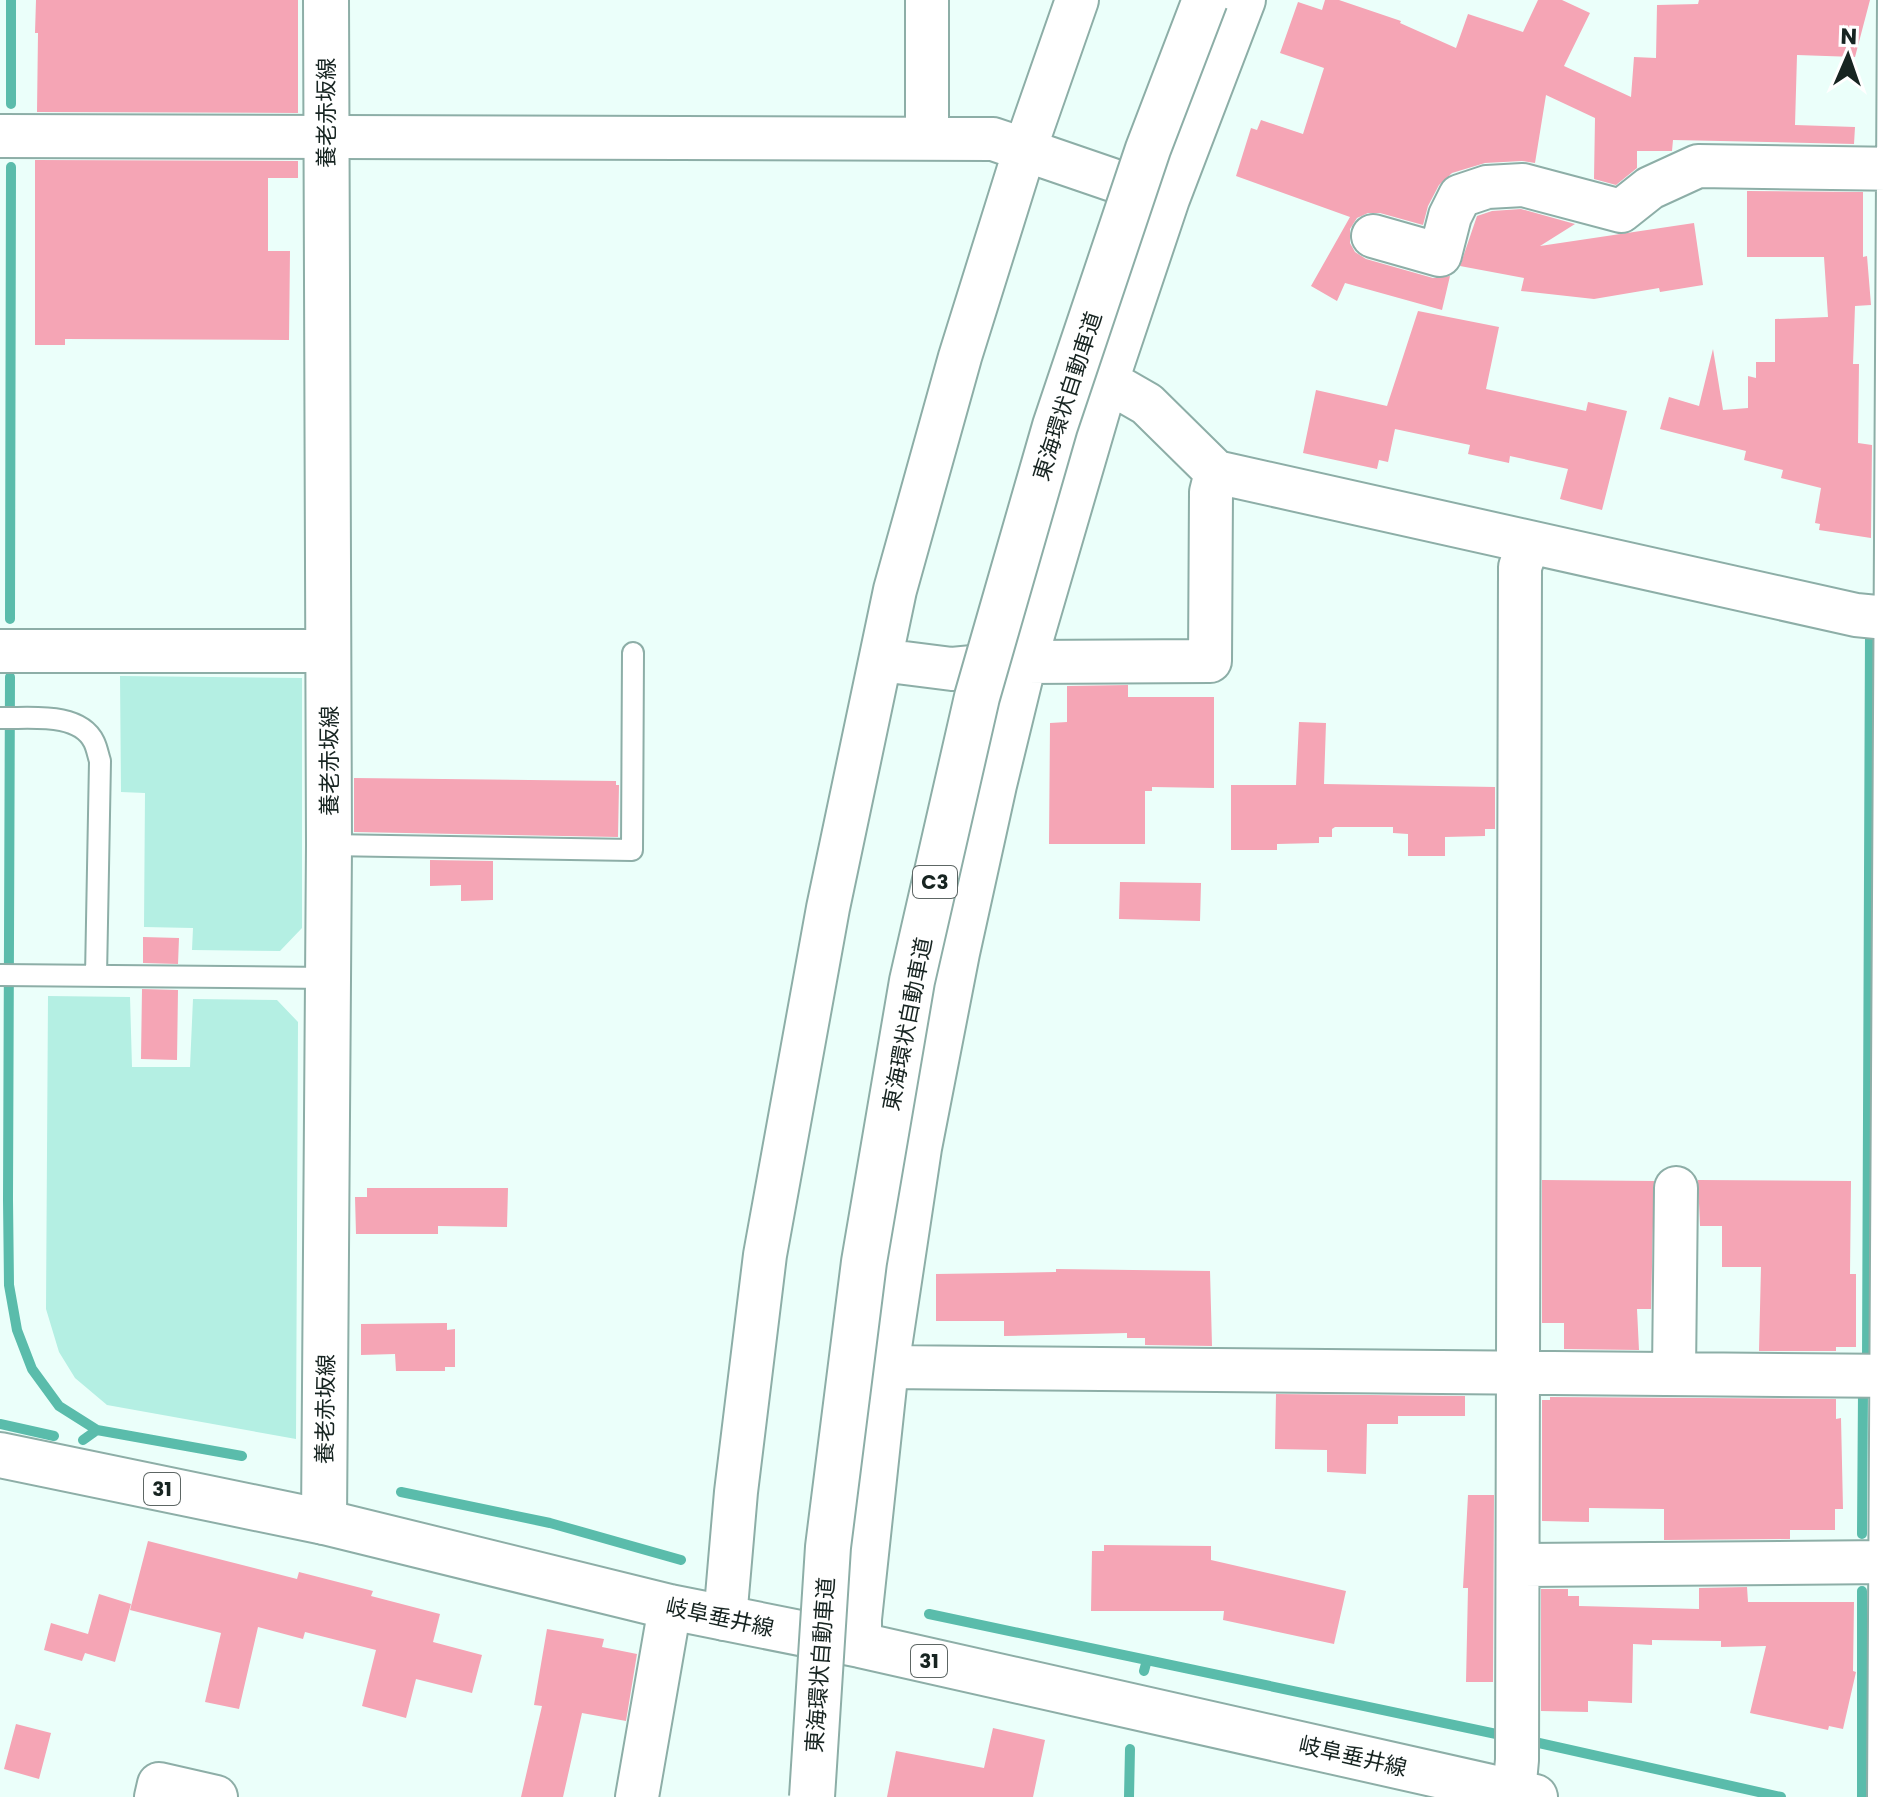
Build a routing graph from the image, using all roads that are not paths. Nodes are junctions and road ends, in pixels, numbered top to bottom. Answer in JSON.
{"nodes":[{"id":1,"x":326,"y":0,"type":"edge"},
{"id":2,"x":927,"y":0,"type":"edge"},
{"id":3,"x":1077,"y":0,"type":"edge"},
{"id":4,"x":1205,"y":0,"type":"edge"},
{"id":5,"x":1244,"y":0,"type":"edge"},
{"id":6,"x":1899,"y":0,"type":"edge"},
{"id":7,"x":326,"y":135,"type":"junction"},
{"id":8,"x":0,"y":136,"type":"edge"},
{"id":9,"x":927,"y":139,"type":"junction"},
{"id":10,"x":1025,"y":149,"type":"junction"},
{"id":11,"x":1901,"y":169,"type":"edge"},
{"id":12,"x":1168,"y":199,"type":"junction"},
{"id":13,"x":1373,"y":236,"type":"dead end"},
{"id":14,"x":1107,"y":381,"type":"junction"},
{"id":15,"x":1216,"y":472,"type":"junction"},
{"id":16,"x":1529,"y":542,"type":"junction"},
{"id":17,"x":1897,"y":619,"type":"junction"},
{"id":18,"x":0,"y":651,"type":"edge"},
{"id":19,"x":329,"y":651,"type":"junction"},
{"id":20,"x":633,"y":653,"type":"dead end"},
{"id":21,"x":881,"y":660,"type":"junction"},
{"id":22,"x":1025,"y":662,"type":"junction"},
{"id":23,"x":0,"y":718,"type":"edge"},
{"id":24,"x":329,"y":845,"type":"junction"},
{"id":25,"x":0,"y":975,"type":"edge"},
{"id":26,"x":96,"y":976,"type":"junction"},
{"id":27,"x":329,"y":978,"type":"junction"},
{"id":28,"x":1676,"y":1188,"type":"dead end"},
{"id":29,"x":887,"y":1367,"type":"junction"},
{"id":30,"x":1520,"y":1374,"type":"junction"},
{"id":31,"x":1674,"y":1374,"type":"junction"},
{"id":32,"x":1898,"y":1376,"type":"edge"},
{"id":33,"x":0,"y":1455,"type":"edge"},
{"id":34,"x":324,"y":1522,"type":"junction"},
{"id":35,"x":1888,"y":1562,"type":"junction"},
{"id":36,"x":1519,"y":1565,"type":"junction"},
{"id":37,"x":670,"y":1607,"type":"junction"},
{"id":38,"x":725,"y":1619,"type":"junction"},
{"id":39,"x":860,"y":1645,"type":"junction"},
{"id":40,"x":1524,"y":1795,"type":"edge"},
{"id":41,"x":156,"y":1797,"type":"edge"},
{"id":42,"x":216,"y":1797,"type":"edge"},
{"id":43,"x":637,"y":1797,"type":"edge"},
{"id":44,"x":812,"y":1797,"type":"edge"},
{"id":45,"x":1889,"y":1797,"type":"edge"}],
"edges":[{"from":1,"to":7,"type":"main road","name":"養老赤坂線"},
{"from":2,"to":9,"type":"street"},
{"from":3,"to":10,"type":"street"},
{"from":4,"to":44,"type":"main road","name":"東海環状自動車道","number":"C3","bridge":true},
{"from":5,"to":12,"type":"street"},
{"from":6,"to":11,"type":"street"},
{"from":7,"to":8,"type":"street"},
{"from":7,"to":9,"type":"street"},
{"from":7,"to":19,"type":"main road","name":"養老赤坂線"},
{"from":9,"to":10,"type":"street"},
{"from":10,"to":12,"type":"street"},
{"from":10,"to":21,"type":"street"},
{"from":11,"to":13,"type":"street"},
{"from":11,"to":17,"type":"street"},
{"from":12,"to":14,"type":"street"},
{"from":14,"to":15,"type":"street"},
{"from":14,"to":22,"type":"street"},
{"from":15,"to":16,"type":"street"},
{"from":15,"to":22,"type":"street"},
{"from":16,"to":17,"type":"street"},
{"from":16,"to":30,"type":"street"},
{"from":17,"to":32,"type":"street"},
{"from":18,"to":19,"type":"street"},
{"from":19,"to":24,"type":"main road","name":"養老赤坂線"},
{"from":20,"to":24,"type":"lane"},
{"from":21,"to":22,"type":"street"},
{"from":21,"to":38,"type":"street"},
{"from":22,"to":29,"type":"street"},
{"from":23,"to":26,"type":"lane"},
{"from":24,"to":27,"type":"main road","name":"養老赤坂線"},
{"from":25,"to":26,"type":"lane"},
{"from":26,"to":27,"type":"lane"},
{"from":27,"to":34,"type":"main road","name":"養老赤坂線"},
{"from":28,"to":31,"type":"street"},
{"from":29,"to":30,"type":"street"},
{"from":29,"to":39,"type":"street"},
{"from":30,"to":31,"type":"street"},
{"from":30,"to":36,"type":"street"},
{"from":31,"to":32,"type":"street"},
{"from":32,"to":35,"type":"street"},
{"from":33,"to":34,"type":"main road","name":"岐阜垂井線","number":"31"},
{"from":34,"to":37,"type":"main road","name":"岐阜垂井線","number":"31"},
{"from":35,"to":36,"type":"street"},
{"from":35,"to":45,"type":"street"},
{"from":36,"to":40,"type":"street"},
{"from":37,"to":38,"type":"main road","name":"岐阜垂井線","number":"31"},
{"from":37,"to":43,"type":"street"},
{"from":38,"to":39,"type":"main road","name":"岐阜垂井線","number":"31"},
{"from":39,"to":40,"type":"main road","name":"岐阜垂井線","number":"31"},
{"from":41,"to":42,"type":"street"}]}
